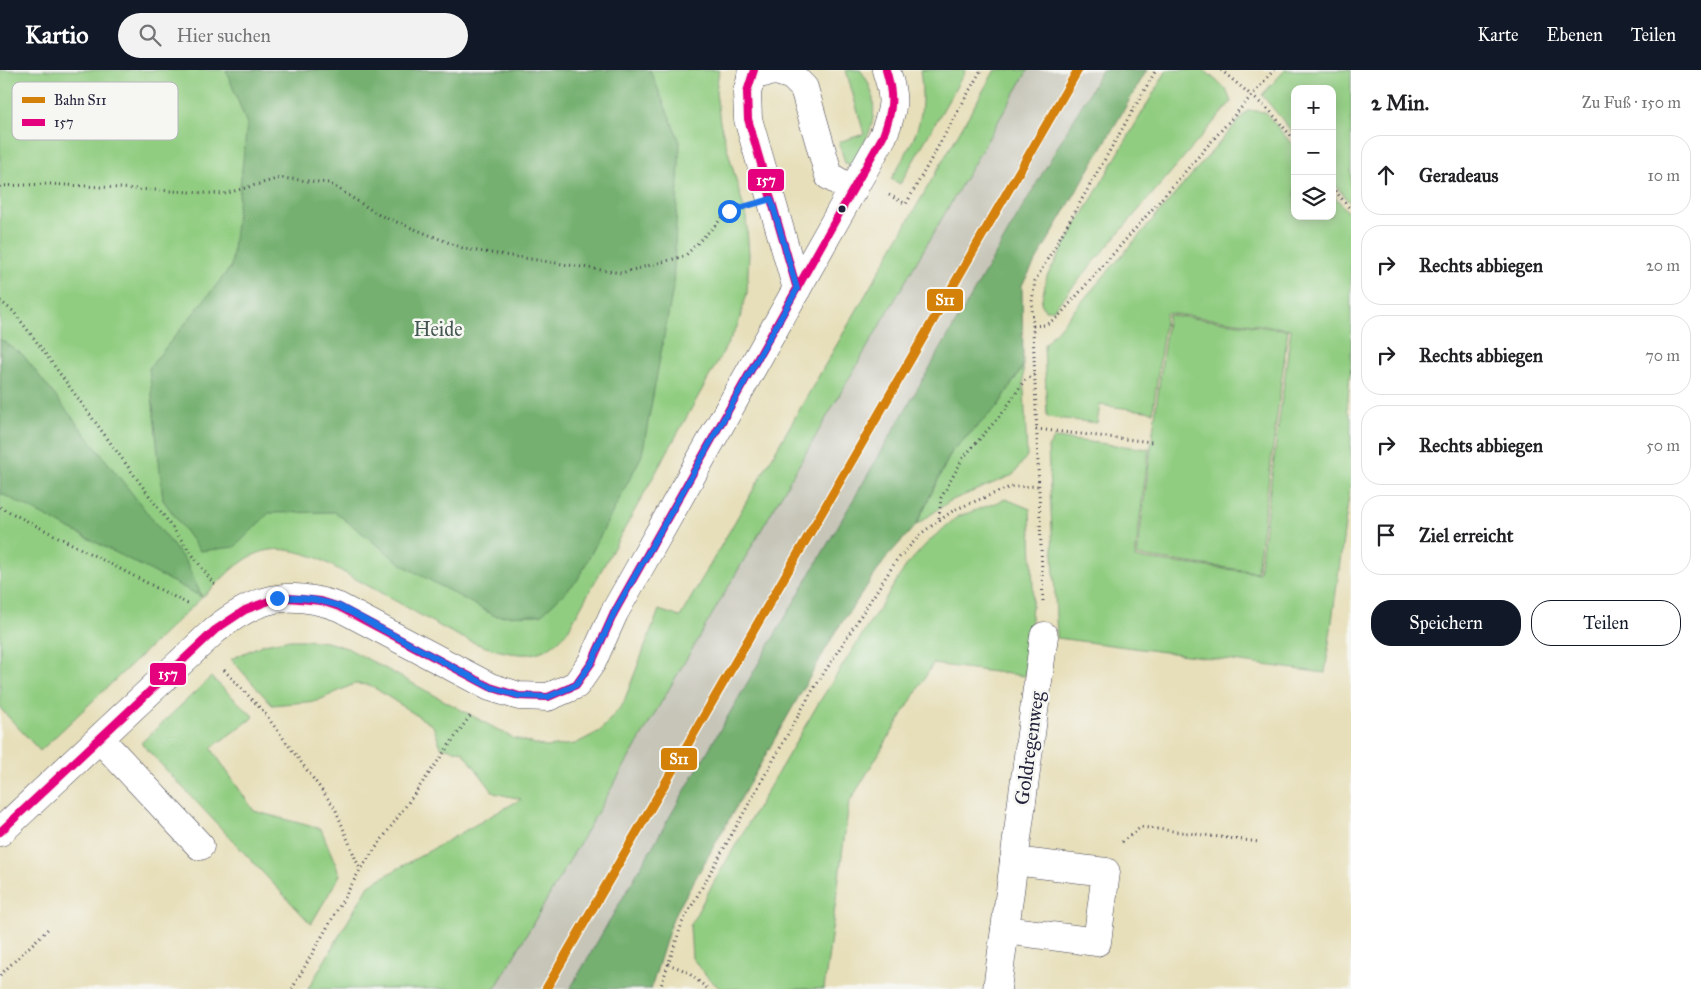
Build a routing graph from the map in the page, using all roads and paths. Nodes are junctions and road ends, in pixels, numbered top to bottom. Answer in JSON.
{"nodes":[{"id":1,"x":886,"y":70,"type":"edge"},
{"id":2,"x":981,"y":70,"type":"edge"},
{"id":3,"x":1156,"y":70,"type":"edge"},
{"id":4,"x":1221,"y":70,"type":"edge"},
{"id":5,"x":1274,"y":70,"type":"edge"},
{"id":6,"x":753,"y":73,"type":"edge"},
{"id":7,"x":1252,"y":96,"type":"junction"},
{"id":8,"x":1291,"y":136,"type":"edge"},
{"id":9,"x":856,"y":184,"type":"junction"},
{"id":10,"x":0,"y":186,"type":"edge"},
{"id":11,"x":1336,"y":192,"type":"edge"},
{"id":12,"x":771,"y":199,"type":"junction"},
{"id":13,"x":1351,"y":210,"type":"edge"},
{"id":14,"x":797,"y":289,"type":"junction"},
{"id":15,"x":0,"y":301,"type":"edge"},
{"id":16,"x":1033,"y":326,"type":"junction"},
{"id":17,"x":1035,"y":374,"type":"junction"},
{"id":18,"x":1036,"y":429,"type":"junction"},
{"id":19,"x":1152,"y":442,"type":"dead end"},
{"id":20,"x":1039,"y":486,"type":"junction"},
{"id":21,"x":0,"y":507,"type":"edge"},
{"id":22,"x":939,"y":519,"type":"junction"},
{"id":23,"x":217,"y":629,"type":"junction"},
{"id":24,"x":1044,"y":636,"type":"joint"},
{"id":25,"x":490,"y":687,"type":"junction"},
{"id":26,"x":100,"y":738,"type":"junction"},
{"id":27,"x":0,"y":832,"type":"edge"},
{"id":28,"x":1259,"y":842,"type":"dead end"},
{"id":29,"x":200,"y":846,"type":"dead end"},
{"id":30,"x":1014,"y":861,"type":"junction"},
{"id":31,"x":360,"y":870,"type":"junction"},
{"id":32,"x":1106,"y":872,"type":"junction"},
{"id":33,"x":49,"y":928,"type":"dead end"},
{"id":34,"x":1005,"y":930,"type":"junction"},
{"id":35,"x":668,"y":964,"type":"junction"},
{"id":36,"x":0,"y":975,"type":"edge"},
{"id":37,"x":292,"y":989,"type":"edge"},
{"id":38,"x":660,"y":989,"type":"edge"},
{"id":39,"x":708,"y":989,"type":"edge"},
{"id":40,"x":997,"y":989,"type":"edge"}],
"edges":[{"from":1,"to":9,"type":"street"},
{"from":2,"to":9,"type":"path"},
{"from":3,"to":16,"type":"path"},
{"from":4,"to":7,"type":"path"},
{"from":5,"to":7,"type":"path"},
{"from":6,"to":9,"type":"street"},
{"from":6,"to":12,"type":"street"},
{"from":7,"to":8,"type":"path"},
{"from":7,"to":16,"type":"path"},
{"from":9,"to":14,"type":"street"},
{"from":10,"to":12,"type":"path"},
{"from":11,"to":13,"type":"path"},
{"from":12,"to":14,"type":"street"},
{"from":14,"to":25,"type":"street"},
{"from":15,"to":23,"type":"path"},
{"from":16,"to":17,"type":"path"},
{"from":17,"to":18,"type":"path"},
{"from":17,"to":22,"type":"path"},
{"from":18,"to":19,"type":"path"},
{"from":18,"to":20,"type":"path"},
{"from":20,"to":22,"type":"path"},
{"from":20,"to":24,"type":"path"},
{"from":21,"to":23,"type":"path"},
{"from":22,"to":35,"type":"path"},
{"from":23,"to":25,"type":"street"},
{"from":23,"to":26,"type":"street"},
{"from":23,"to":31,"type":"path"},
{"from":24,"to":30,"type":"street","name":"Goldregenweg"},
{"from":25,"to":31,"type":"path"},
{"from":26,"to":27,"type":"street"},
{"from":26,"to":29,"type":"street"},
{"from":28,"to":32,"type":"path"},
{"from":30,"to":32,"type":"street"},
{"from":30,"to":34,"type":"street","name":"Goldregenweg"},
{"from":31,"to":37,"type":"path"},
{"from":32,"to":34,"type":"street"},
{"from":33,"to":36,"type":"path"},
{"from":34,"to":40,"type":"street","name":"Goldregenweg"},
{"from":35,"to":38,"type":"path"},
{"from":35,"to":39,"type":"path"}]}
